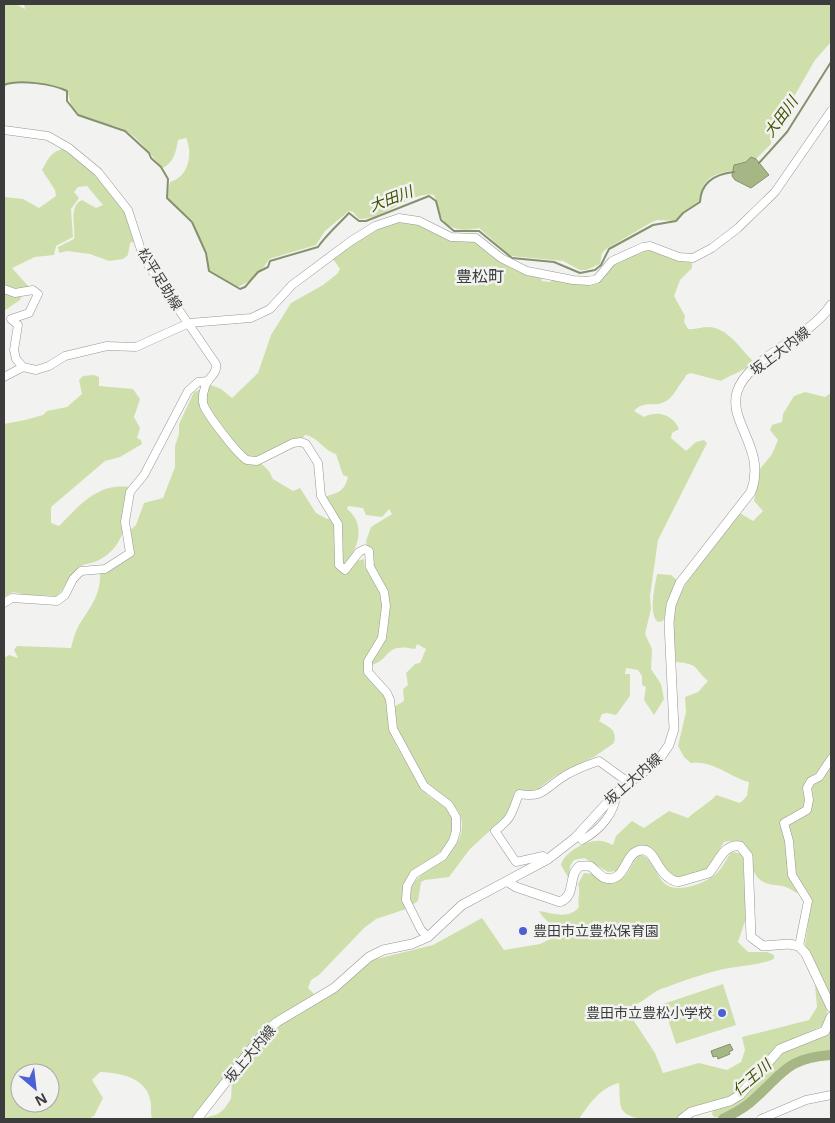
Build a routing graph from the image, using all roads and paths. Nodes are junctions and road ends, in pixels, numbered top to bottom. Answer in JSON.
{"nodes":[{"id":1,"x":831,"y":111,"type":"edge"},
{"id":2,"x":4,"y":130,"type":"edge"},
{"id":3,"x":4,"y":289,"type":"edge"},
{"id":4,"x":831,"y":305,"type":"edge"},
{"id":5,"x":188,"y":323,"type":"junction"},
{"id":6,"x":23,"y":367,"type":"junction"},
{"id":7,"x":4,"y":377,"type":"edge"},
{"id":8,"x":208,"y":381,"type":"junction"},
{"id":9,"x":4,"y":603,"type":"edge"},
{"id":10,"x":831,"y":759,"type":"edge"},
{"id":11,"x":628,"y":782,"type":"junction"},
{"id":12,"x":616,"y":793,"type":"junction"},
{"id":13,"x":582,"y":840,"type":"dead end"},
{"id":14,"x":548,"y":859,"type":"junction"},
{"id":15,"x":508,"y":882,"type":"junction"},
{"id":16,"x":428,"y":937,"type":"junction"},
{"id":17,"x":799,"y":946,"type":"junction"},
{"id":18,"x":831,"y":1007,"type":"edge"},
{"id":19,"x":831,"y":1017,"type":"edge"},
{"id":20,"x":831,"y":1095,"type":"edge"},
{"id":21,"x":197,"y":1119,"type":"edge"},
{"id":22,"x":682,"y":1119,"type":"edge"},
{"id":23,"x":761,"y":1119,"type":"edge"}],
"edges":[{"from":1,"to":5,"type":"street"},
{"from":2,"to":5,"type":"street","name":"松平足助線"},
{"from":3,"to":6,"type":"street"},
{"from":4,"to":11,"type":"main road","name":"坂上大内線"},
{"from":5,"to":6,"type":"street"},
{"from":5,"to":8,"type":"street","name":"松平足助線"},
{"from":6,"to":7,"type":"street"},
{"from":8,"to":9,"type":"street"},
{"from":8,"to":16,"type":"street"},
{"from":10,"to":17,"type":"street"},
{"from":11,"to":12,"type":"main road","name":"坂上大内線"},
{"from":11,"to":14,"type":"street"},
{"from":12,"to":13,"type":"street"},
{"from":12,"to":14,"type":"main road","name":"坂上大内線"},
{"from":14,"to":15,"type":"main road","name":"坂上大内線"},
{"from":15,"to":16,"type":"main road","name":"坂上大内線"},
{"from":15,"to":17,"type":"main road"},
{"from":16,"to":21,"type":"main road","name":"坂上大内線"},
{"from":17,"to":18,"type":"main road"},
{"from":19,"to":22,"type":"main road"},
{"from":20,"to":23,"type":"street"}]}
